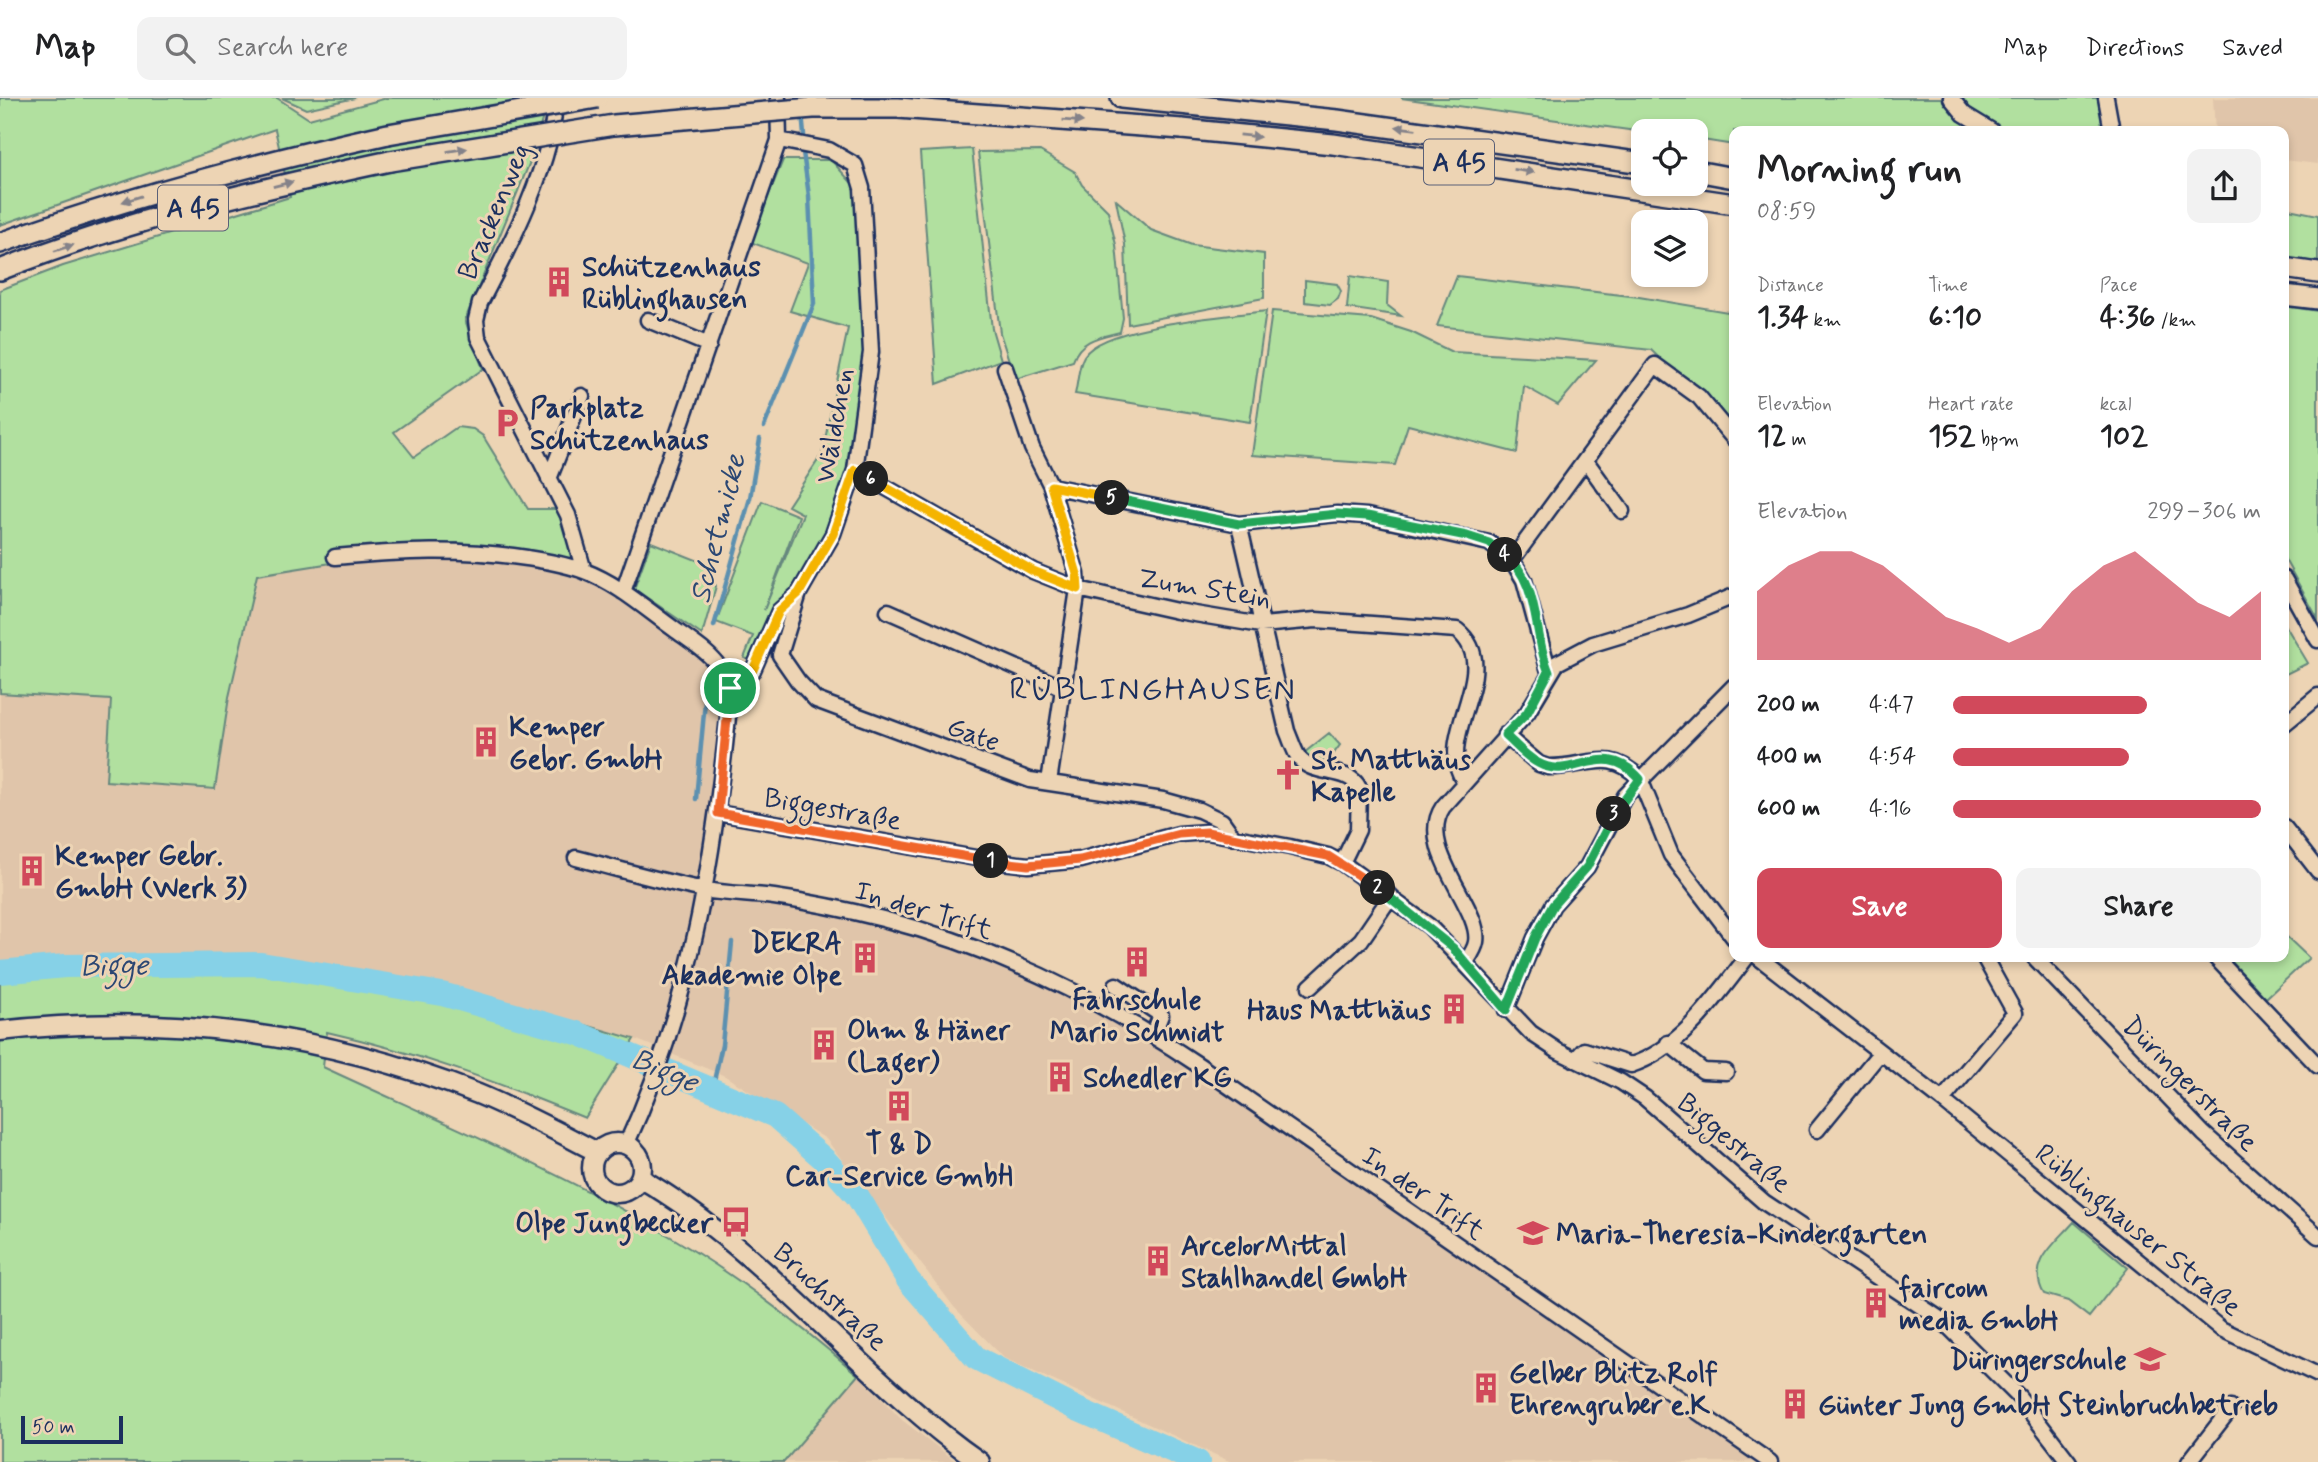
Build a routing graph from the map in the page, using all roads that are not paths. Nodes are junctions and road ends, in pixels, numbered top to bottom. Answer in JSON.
{"nodes":[{"id":1,"x":555,"y":98,"type":"edge"},
{"id":2,"x":597,"y":98,"type":"edge"},
{"id":3,"x":778,"y":98,"type":"edge"},
{"id":4,"x":1121,"y":98,"type":"edge"},
{"id":5,"x":1951,"y":98,"type":"edge"},
{"id":6,"x":2106,"y":98,"type":"edge"},
{"id":7,"x":1984,"y":126,"type":"edge"},
{"id":8,"x":2111,"y":126,"type":"edge"},
{"id":9,"x":779,"y":140,"type":"junction"},
{"id":10,"x":1631,"y":161,"type":"edge"},
{"id":11,"x":1708,"y":173,"type":"edge"},
{"id":12,"x":1729,"y":176,"type":"edge"},
{"id":13,"x":1729,"y":203,"type":"edge"},
{"id":14,"x":0,"y":243,"type":"edge"},
{"id":15,"x":2289,"y":269,"type":"edge"},
{"id":16,"x":0,"y":270,"type":"edge"},
{"id":17,"x":2318,"y":273,"type":"edge"},
{"id":18,"x":2289,"y":296,"type":"edge"},
{"id":19,"x":2318,"y":299,"type":"edge"},
{"id":20,"x":648,"y":320,"type":"dead end"},
{"id":21,"x":709,"y":345,"type":"junction"},
{"id":22,"x":1005,"y":368,"type":"dead end"},
{"id":23,"x":583,"y":396,"type":"dead end"},
{"id":24,"x":1729,"y":433,"type":"edge"},
{"id":25,"x":1586,"y":461,"type":"junction"},
{"id":26,"x":855,"y":470,"type":"junction"},
{"id":27,"x":549,"y":479,"type":"junction"},
{"id":28,"x":1051,"y":486,"type":"junction"},
{"id":29,"x":1622,"y":511,"type":"dead end"},
{"id":30,"x":1239,"y":524,"type":"junction"},
{"id":31,"x":335,"y":557,"type":"dead end"},
{"id":32,"x":1512,"y":560,"type":"junction"},
{"id":33,"x":584,"y":571,"type":"junction"},
{"id":34,"x":2289,"y":588,"type":"edge"},
{"id":35,"x":1078,"y":589,"type":"junction"},
{"id":36,"x":622,"y":592,"type":"junction"},
{"id":37,"x":799,"y":593,"type":"junction"},
{"id":38,"x":1729,"y":598,"type":"edge"},
{"id":39,"x":888,"y":611,"type":"dead end"},
{"id":40,"x":1261,"y":625,"type":"junction"},
{"id":41,"x":2318,"y":640,"type":"edge"},
{"id":42,"x":1549,"y":672,"type":"junction"},
{"id":43,"x":730,"y":688,"type":"junction"},
{"id":44,"x":1063,"y":688,"type":"junction"},
{"id":45,"x":1729,"y":691,"type":"edge"},
{"id":46,"x":2318,"y":696,"type":"edge"},
{"id":47,"x":2289,"y":720,"type":"edge"},
{"id":48,"x":1505,"y":735,"type":"junction"},
{"id":49,"x":1640,"y":779,"type":"junction"},
{"id":50,"x":1464,"y":781,"type":"junction"},
{"id":51,"x":1049,"y":782,"type":"junction"},
{"id":52,"x":718,"y":813,"type":"junction"},
{"id":53,"x":2289,"y":833,"type":"edge"},
{"id":54,"x":1232,"y":835,"type":"junction"},
{"id":55,"x":576,"y":858,"type":"dead end"},
{"id":56,"x":1342,"y":863,"type":"junction"},
{"id":57,"x":2318,"y":871,"type":"edge"},
{"id":58,"x":706,"y":890,"type":"junction"},
{"id":59,"x":1391,"y":896,"type":"junction"},
{"id":60,"x":1729,"y":931,"type":"edge"},
{"id":61,"x":1466,"y":962,"type":"junction"},
{"id":62,"x":1743,"y":962,"type":"edge"},
{"id":63,"x":1764,"y":962,"type":"edge"},
{"id":64,"x":1987,"y":962,"type":"edge"},
{"id":65,"x":2040,"y":962,"type":"edge"},
{"id":66,"x":2220,"y":962,"type":"edge"},
{"id":67,"x":1116,"y":985,"type":"dead end"},
{"id":68,"x":1310,"y":987,"type":"dead end"},
{"id":69,"x":1506,"y":1010,"type":"junction"},
{"id":70,"x":0,"y":1031,"type":"edge"},
{"id":71,"x":1153,"y":1035,"type":"junction"},
{"id":72,"x":1668,"y":1043,"type":"junction"},
{"id":73,"x":1880,"y":1053,"type":"junction"},
{"id":74,"x":1576,"y":1060,"type":"junction"},
{"id":75,"x":2318,"y":1066,"type":"edge"},
{"id":76,"x":1726,"y":1072,"type":"dead end"},
{"id":77,"x":1942,"y":1100,"type":"junction"},
{"id":78,"x":1817,"y":1130,"type":"dead end"},
{"id":79,"x":626,"y":1144,"type":"junction"},
{"id":80,"x":597,"y":1152,"type":"junction"},
{"id":81,"x":640,"y":1178,"type":"junction"},
{"id":82,"x":2318,"y":1236,"type":"edge"},
{"id":83,"x":2318,"y":1375,"type":"edge"},
{"id":84,"x":2231,"y":1408,"type":"dead end"},
{"id":85,"x":980,"y":1462,"type":"edge"},
{"id":86,"x":1770,"y":1462,"type":"edge"},
{"id":87,"x":2069,"y":1462,"type":"edge"},
{"id":88,"x":2189,"y":1462,"type":"edge"}],
"edges":[{"from":1,"to":27,"type":"street","name":"Brackenweg"},
{"from":2,"to":14,"type":"highway","number":"A 45","one_way":true,"bridge":true},
{"from":3,"to":9,"type":"street"},
{"from":10,"to":4,"type":"highway","number":"A 45","one_way":true},
{"from":5,"to":7,"type":"street"},
{"from":6,"to":8,"type":"street"},
{"from":9,"to":21,"type":"street"},
{"from":9,"to":26,"type":"street","name":"Wäldchen"},
{"from":11,"to":12,"type":"highway"},
{"from":16,"to":13,"type":"highway","number":"A 45","one_way":true,"bridge":true},
{"from":15,"to":17,"type":"highway"},
{"from":18,"to":19,"type":"highway"},
{"from":20,"to":21,"type":"street"},
{"from":21,"to":36,"type":"street"},
{"from":22,"to":28,"type":"street"},
{"from":23,"to":27,"type":"street"},
{"from":24,"to":25,"type":"street"},
{"from":25,"to":29,"type":"street"},
{"from":25,"to":32,"type":"street"},
{"from":26,"to":35,"type":"street","name":"Zum Stein"},
{"from":26,"to":37,"type":"street","name":"Wäldchen"},
{"from":27,"to":33,"type":"street"},
{"from":28,"to":30,"type":"street"},
{"from":28,"to":35,"type":"street"},
{"from":30,"to":32,"type":"street"},
{"from":30,"to":40,"type":"street"},
{"from":31,"to":33,"type":"street"},
{"from":32,"to":42,"type":"street"},
{"from":33,"to":36,"type":"street"},
{"from":34,"to":41,"type":"street"},
{"from":35,"to":40,"type":"street","name":"Zum Stein"},
{"from":35,"to":44,"type":"street"},
{"from":36,"to":43,"type":"street"},
{"from":37,"to":43,"type":"street","name":"Wäldchen"},
{"from":37,"to":51,"type":"street","name":"Gate"},
{"from":38,"to":42,"type":"street"},
{"from":39,"to":44,"type":"street"},
{"from":40,"to":50,"type":"street","name":"Zum Stein"},
{"from":40,"to":56,"type":"street"},
{"from":42,"to":48,"type":"street"},
{"from":43,"to":52,"type":"street"},
{"from":44,"to":51,"type":"street"},
{"from":45,"to":49,"type":"street"},
{"from":46,"to":47,"type":"street"},
{"from":48,"to":49,"type":"street"},
{"from":48,"to":50,"type":"street"},
{"from":49,"to":60,"type":"street"},
{"from":49,"to":69,"type":"street"},
{"from":50,"to":61,"type":"street"},
{"from":51,"to":54,"type":"street","name":"Gate"},
{"from":52,"to":54,"type":"street","name":"Biggestraße"},
{"from":52,"to":58,"type":"street"},
{"from":53,"to":57,"type":"street"},
{"from":54,"to":56,"type":"street","name":"Biggestraße"},
{"from":55,"to":58,"type":"street","name":"In der Trift"},
{"from":56,"to":59,"type":"street","name":"Biggestraße"},
{"from":58,"to":71,"type":"street","name":"In der Trift"},
{"from":58,"to":79,"type":"street"},
{"from":59,"to":61,"type":"street","name":"Biggestraße"},
{"from":59,"to":68,"type":"street"},
{"from":61,"to":69,"type":"street","name":"Biggestraße"},
{"from":62,"to":72,"type":"street"},
{"from":63,"to":73,"type":"street","name":"Rüblinghauser Straße"},
{"from":64,"to":77,"type":"street"},
{"from":65,"to":82,"type":"street","name":"Düringerstraße"},
{"from":66,"to":75,"type":"street"},
{"from":67,"to":71,"type":"street"},
{"from":69,"to":74,"type":"street","name":"Biggestraße"},
{"from":70,"to":80,"type":"main road"},
{"from":71,"to":86,"type":"street","name":"In der Trift"},
{"from":72,"to":74,"type":"street"},
{"from":72,"to":76,"type":"street"},
{"from":73,"to":77,"type":"street","name":"Rüblinghauser Straße"},
{"from":73,"to":78,"type":"street"},
{"from":74,"to":87,"type":"street","name":"Biggestraße"},
{"from":77,"to":83,"type":"street","name":"Rüblinghauser Straße"},
{"from":79,"to":80,"type":"main road"},
{"from":79,"to":81,"type":"main road"},
{"from":80,"to":81,"type":"main road"},
{"from":81,"to":85,"type":"main road","name":"Bruchstraße"},
{"from":84,"to":88,"type":"street"}]}
